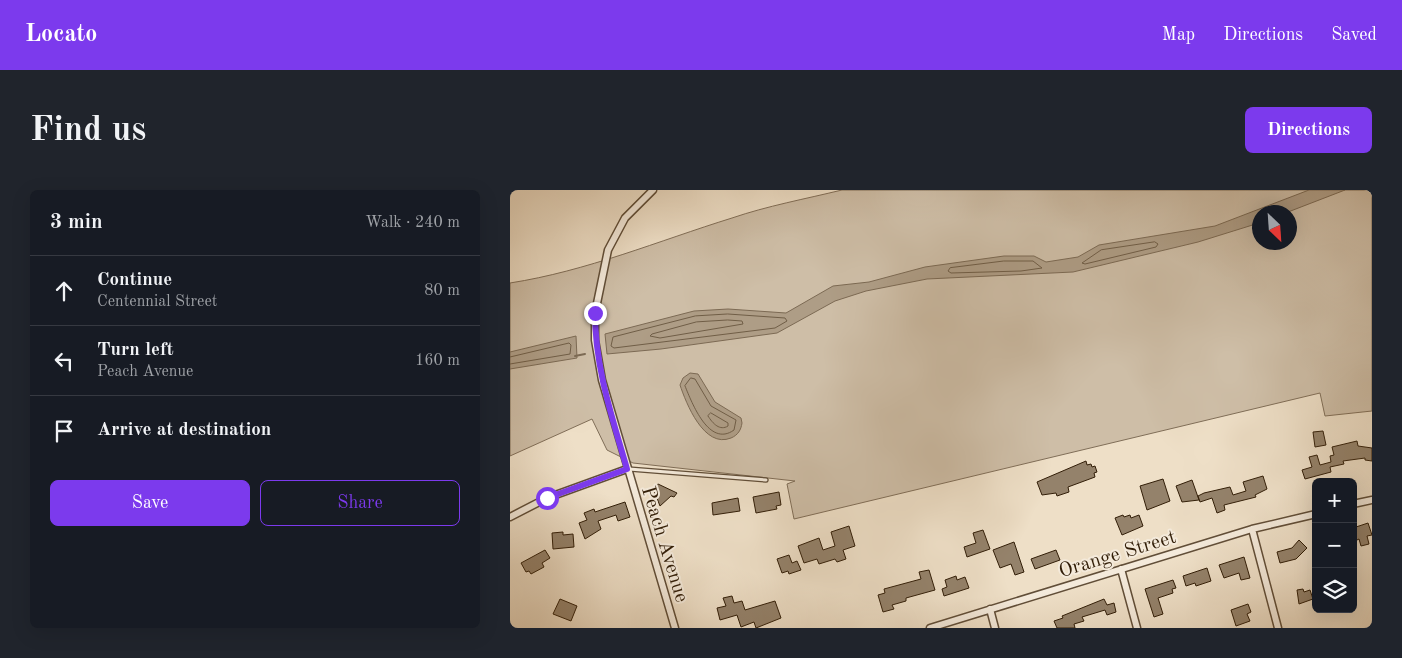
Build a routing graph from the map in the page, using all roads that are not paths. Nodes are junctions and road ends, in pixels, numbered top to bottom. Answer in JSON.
{"nodes":[{"id":1,"x":653,"y":190,"type":"edge"},
{"id":2,"x":627,"y":469,"type":"junction"},
{"id":3,"x":766,"y":480,"type":"dead end"},
{"id":4,"x":1372,"y":500,"type":"edge"},
{"id":5,"x":1357,"y":503,"type":"edge"},
{"id":6,"x":1312,"y":515,"type":"edge"},
{"id":7,"x":510,"y":517,"type":"edge"},
{"id":8,"x":1252,"y":529,"type":"junction"},
{"id":9,"x":1121,"y":569,"type":"junction"},
{"id":10,"x":990,"y":610,"type":"junction"},
{"id":11,"x":675,"y":628,"type":"edge"},
{"id":12,"x":930,"y":628,"type":"edge"},
{"id":13,"x":995,"y":628,"type":"edge"},
{"id":14,"x":1137,"y":628,"type":"edge"},
{"id":15,"x":1278,"y":628,"type":"edge"}],
"edges":[{"from":1,"to":2,"type":"street","name":"Peach Avenue"},
{"from":2,"to":3,"type":"lane"},
{"from":2,"to":7,"type":"street"},
{"from":2,"to":11,"type":"street","name":"Peach Avenue"},
{"from":4,"to":5,"type":"street"},
{"from":6,"to":8,"type":"street","name":"Orange Street"},
{"from":8,"to":9,"type":"street","name":"Orange Street"},
{"from":8,"to":15,"type":"street"},
{"from":9,"to":10,"type":"street","name":"Orange Street"},
{"from":9,"to":14,"type":"street"},
{"from":10,"to":12,"type":"street","name":"Orange Street"},
{"from":10,"to":13,"type":"street"}]}
